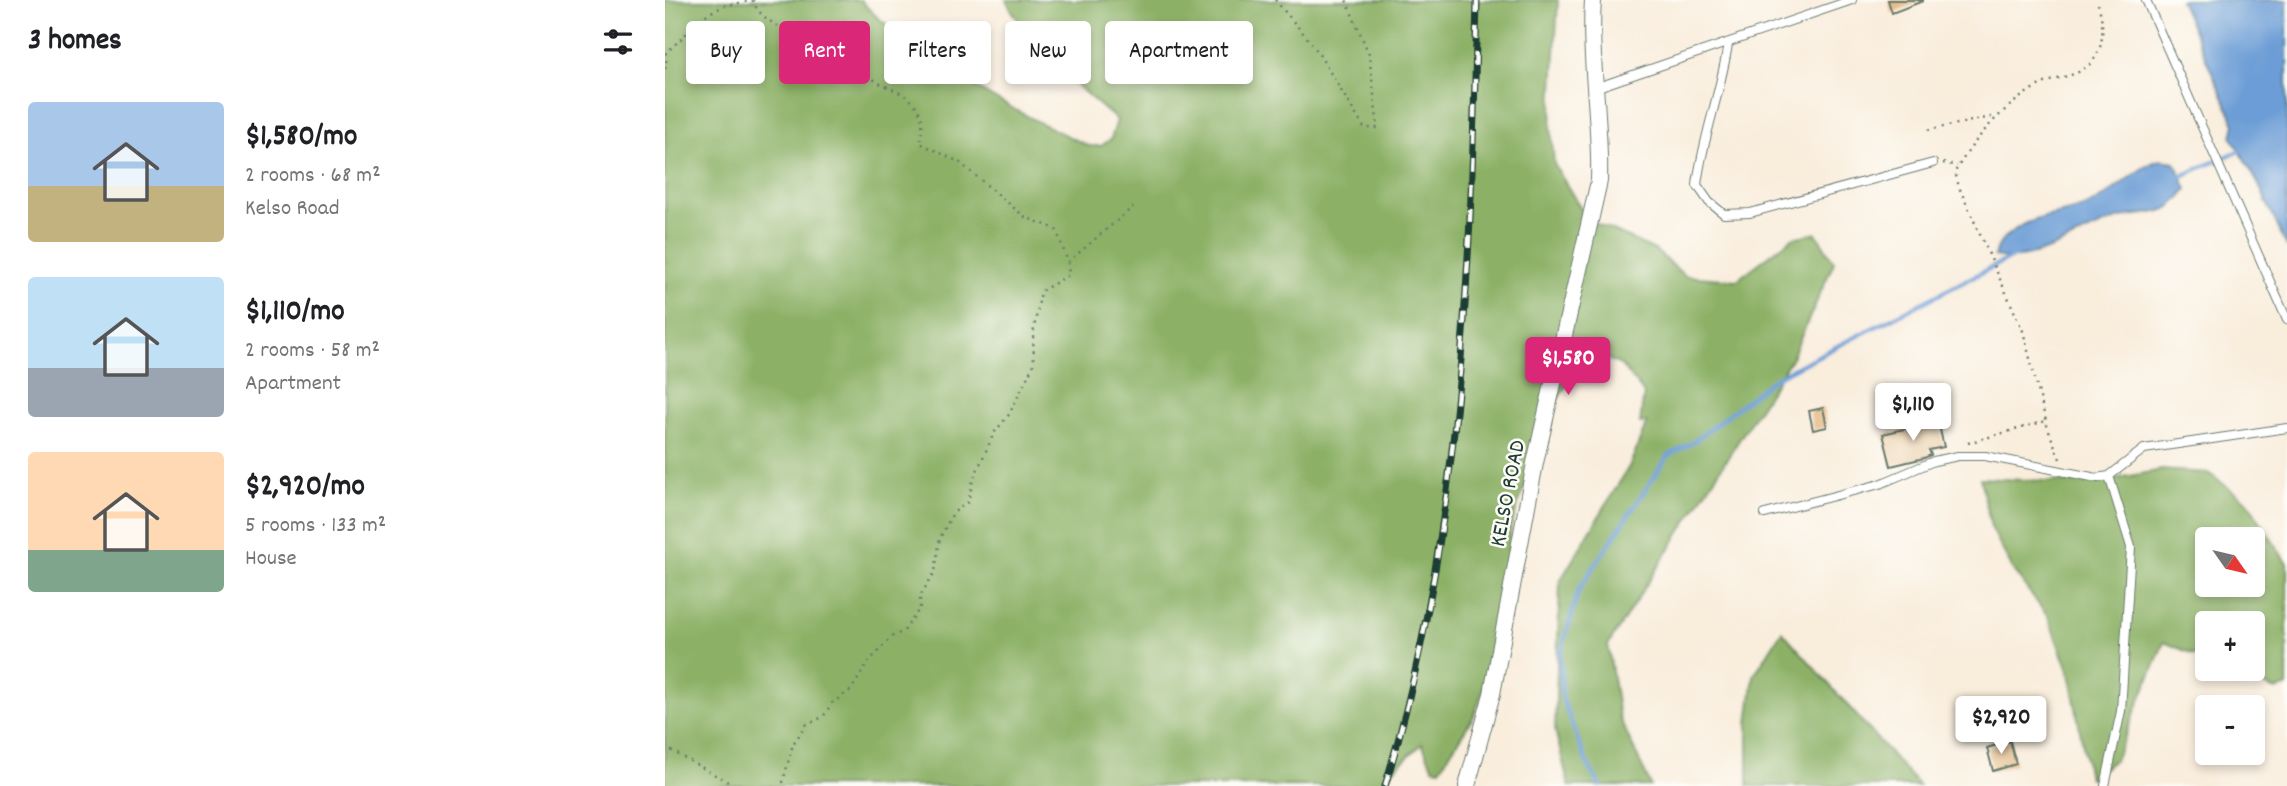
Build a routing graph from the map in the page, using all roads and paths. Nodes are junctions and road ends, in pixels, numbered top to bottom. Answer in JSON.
{"nodes":[{"id":1,"x":1275,"y":0,"type":"edge"},
{"id":2,"x":1346,"y":0,"type":"edge"},
{"id":3,"x":1593,"y":0,"type":"edge"},
{"id":4,"x":1852,"y":0,"type":"edge"},
{"id":5,"x":2145,"y":0,"type":"edge"},
{"id":6,"x":753,"y":1,"type":"edge"},
{"id":7,"x":2098,"y":4,"type":"dead end"},
{"id":8,"x":1728,"y":44,"type":"junction"},
{"id":9,"x":666,"y":55,"type":"edge"},
{"id":10,"x":665,"y":69,"type":"edge"},
{"id":11,"x":1595,"y":88,"type":"junction"},
{"id":12,"x":1996,"y":116,"type":"junction"},
{"id":13,"x":1928,"y":130,"type":"dead end"},
{"id":14,"x":1933,"y":163,"type":"joint"},
{"id":15,"x":1958,"y":167,"type":"junction"},
{"id":16,"x":1133,"y":207,"type":"dead end"},
{"id":17,"x":1068,"y":262,"type":"junction"},
{"id":18,"x":2287,"y":320,"type":"edge"},
{"id":19,"x":2046,"y":421,"type":"junction"},
{"id":20,"x":2287,"y":428,"type":"edge"},
{"id":21,"x":1968,"y":443,"type":"dead end"},
{"id":22,"x":2065,"y":472,"type":"junction"},
{"id":23,"x":2109,"y":476,"type":"junction"},
{"id":24,"x":1765,"y":514,"type":"dead end"},
{"id":25,"x":665,"y":747,"type":"edge"},
{"id":26,"x":735,"y":786,"type":"edge"},
{"id":27,"x":782,"y":786,"type":"edge"},
{"id":28,"x":1467,"y":786,"type":"edge"},
{"id":29,"x":2105,"y":786,"type":"edge"}],
"edges":[{"from":1,"to":2,"type":"path"},
{"from":3,"to":11,"type":"street","name":"KELSO ROAD"},
{"from":4,"to":8,"type":"lane"},
{"from":5,"to":18,"type":"lane"},
{"from":6,"to":9,"type":"path"},
{"from":6,"to":17,"type":"path"},
{"from":7,"to":12,"type":"path"},
{"from":8,"to":11,"type":"lane"},
{"from":8,"to":14,"type":"lane"},
{"from":9,"to":10,"type":"path"},
{"from":11,"to":28,"type":"street","name":"KELSO ROAD"},
{"from":12,"to":13,"type":"path"},
{"from":12,"to":15,"type":"path"},
{"from":14,"to":15,"type":"path"},
{"from":15,"to":19,"type":"path"},
{"from":16,"to":17,"type":"path"},
{"from":17,"to":27,"type":"path"},
{"from":19,"to":21,"type":"path"},
{"from":19,"to":22,"type":"path"},
{"from":20,"to":23,"type":"lane"},
{"from":22,"to":23,"type":"lane"},
{"from":22,"to":24,"type":"lane"},
{"from":23,"to":29,"type":"lane"},
{"from":25,"to":26,"type":"path"}]}
